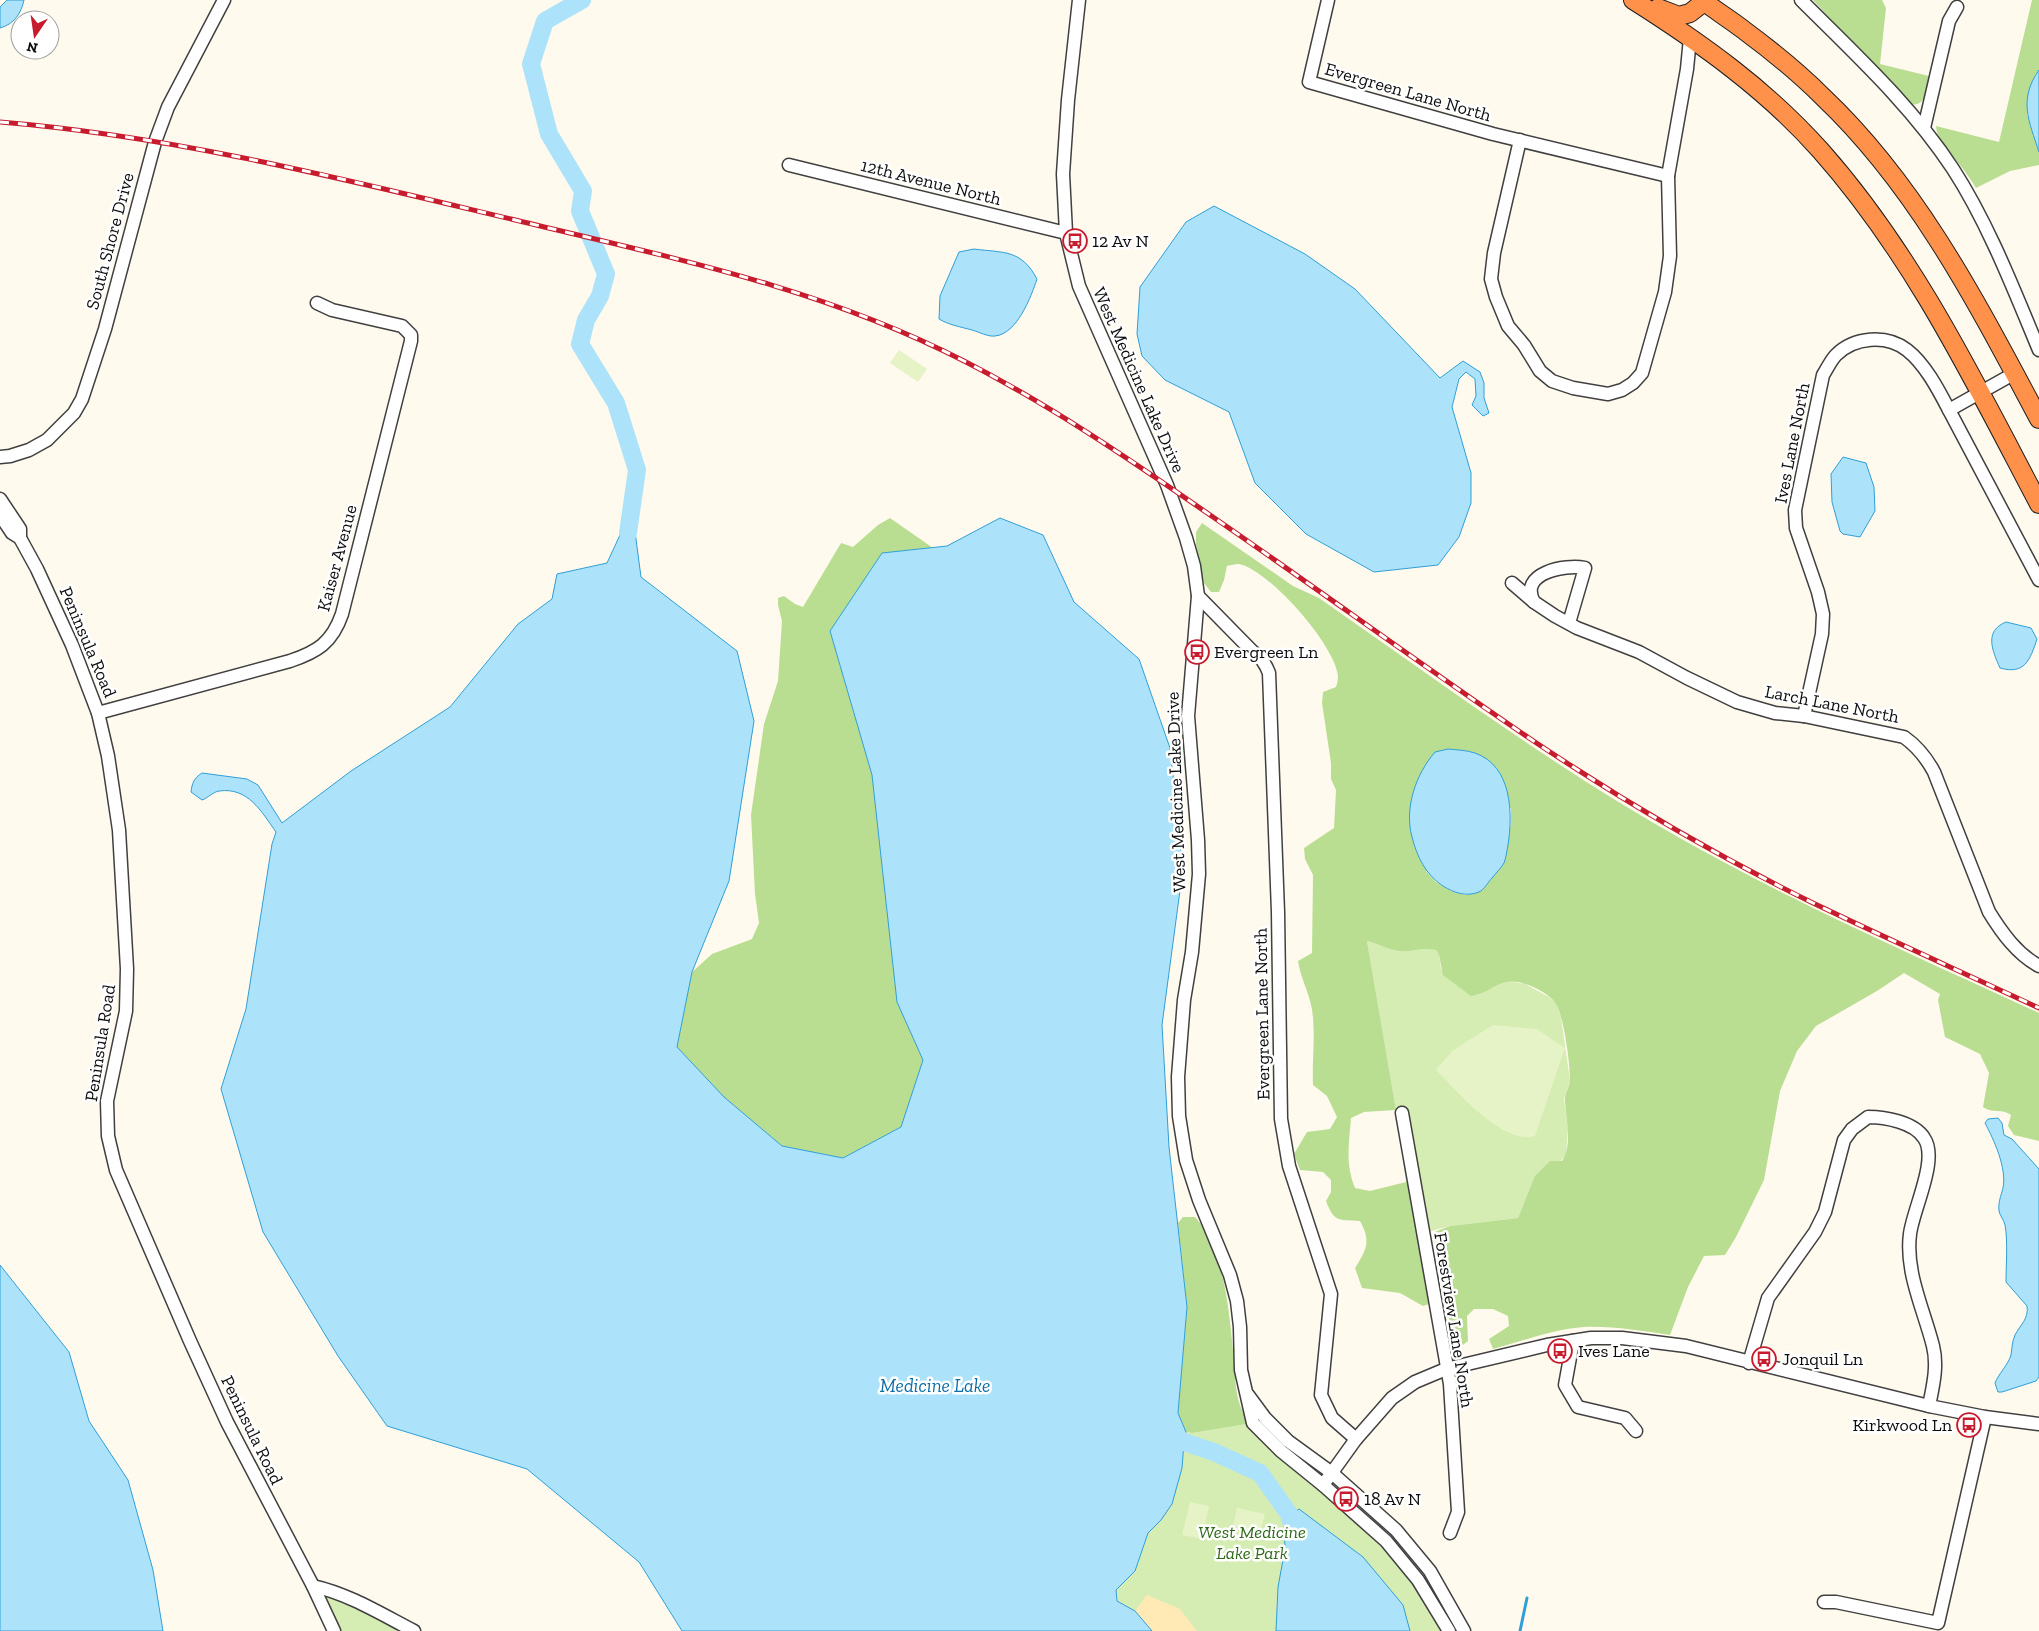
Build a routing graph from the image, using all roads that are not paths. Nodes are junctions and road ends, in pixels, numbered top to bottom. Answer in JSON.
{"nodes":[{"id":1,"x":224,"y":0,"type":"edge"},
{"id":2,"x":1079,"y":0,"type":"edge"},
{"id":3,"x":1328,"y":0,"type":"edge"},
{"id":4,"x":1633,"y":0,"type":"edge"},
{"id":5,"x":1645,"y":0,"type":"edge"},
{"id":6,"x":1703,"y":0,"type":"edge"},
{"id":7,"x":1801,"y":0,"type":"edge"},
{"id":8,"x":1957,"y":7,"type":"dead end"},
{"id":9,"x":1690,"y":38,"type":"junction"},
{"id":10,"x":1924,"y":128,"type":"junction"},
{"id":11,"x":1520,"y":140,"type":"junction"},
{"id":12,"x":788,"y":165,"type":"dead end"},
{"id":13,"x":1668,"y":176,"type":"junction"},
{"id":14,"x":1066,"y":233,"type":"junction"},
{"id":15,"x":317,"y":303,"type":"dead end"},
{"id":16,"x":2039,"y":350,"type":"edge"},
{"id":17,"x":2014,"y":373,"type":"junction"},
{"id":18,"x":1980,"y":392,"type":"junction"},
{"id":19,"x":1949,"y":410,"type":"junction"},
{"id":20,"x":2039,"y":419,"type":"edge"},
{"id":21,"x":0,"y":457,"type":"edge"},
{"id":22,"x":0,"y":499,"type":"edge"},
{"id":23,"x":2039,"y":504,"type":"edge"},
{"id":24,"x":0,"y":515,"type":"edge"},
{"id":25,"x":20,"y":538,"type":"junction"},
{"id":26,"x":2039,"y":580,"type":"edge"},
{"id":27,"x":1512,"y":583,"type":"dead end"},
{"id":28,"x":1198,"y":596,"type":"junction"},
{"id":29,"x":1534,"y":602,"type":"junction"},
{"id":30,"x":1570,"y":623,"type":"junction"},
{"id":31,"x":98,"y":713,"type":"junction"},
{"id":32,"x":1804,"y":716,"type":"junction"},
{"id":33,"x":2039,"y":966,"type":"edge"},
{"id":34,"x":1402,"y":1113,"type":"dead end"},
{"id":35,"x":1573,"y":1341,"type":"junction"},
{"id":36,"x":1748,"y":1363,"type":"junction"},
{"id":37,"x":1446,"y":1369,"type":"junction"},
{"id":38,"x":1244,"y":1388,"type":"junction"},
{"id":39,"x":1928,"y":1406,"type":"junction"},
{"id":40,"x":1986,"y":1417,"type":"junction"},
{"id":41,"x":2039,"y":1424,"type":"edge"},
{"id":42,"x":1636,"y":1430,"type":"dead end"},
{"id":43,"x":1356,"y":1439,"type":"junction"},
{"id":44,"x":1332,"y":1473,"type":"junction"},
{"id":45,"x":1323,"y":1485,"type":"junction"},
{"id":46,"x":1450,"y":1533,"type":"dead end"},
{"id":47,"x":313,"y":1586,"type":"junction"},
{"id":48,"x":1824,"y":1602,"type":"dead end"},
{"id":49,"x":334,"y":1631,"type":"edge"},
{"id":50,"x":414,"y":1631,"type":"edge"},
{"id":51,"x":1449,"y":1631,"type":"edge"},
{"id":52,"x":1464,"y":1631,"type":"edge"}],
"edges":[{"from":1,"to":21,"type":"street","name":"South Shore Drive"},
{"from":2,"to":14,"type":"street","name":"West Medicine Lake Drive"},
{"from":3,"to":11,"type":"street","name":"Evergreen Lane North"},
{"from":4,"to":9,"type":"highway"},
{"from":5,"to":6,"type":"highway"},
{"from":6,"to":17,"type":"highway"},
{"from":7,"to":10,"type":"street"},
{"from":8,"to":10,"type":"street"},
{"from":9,"to":13,"type":"street"},
{"from":9,"to":18,"type":"highway"},
{"from":10,"to":16,"type":"street"},
{"from":11,"to":13,"type":"street"},
{"from":11,"to":13,"type":"street"},
{"from":12,"to":14,"type":"street","name":"12th Avenue North"},
{"from":14,"to":28,"type":"street","name":"West Medicine Lake Drive"},
{"from":15,"to":31,"type":"street","name":"Kaiser Avenue"},
{"from":17,"to":18,"type":"street"},
{"from":17,"to":20,"type":"highway"},
{"from":18,"to":19,"type":"street"},
{"from":18,"to":23,"type":"highway"},
{"from":19,"to":26,"type":"street","name":"Ives Lane North"},
{"from":19,"to":32,"type":"street","name":"Ives Lane North"},
{"from":22,"to":25,"type":"street","name":"Peninsula Road"},
{"from":24,"to":25,"type":"street","name":"Peninsula Road"},
{"from":25,"to":31,"type":"street","name":"Peninsula Road"},
{"from":27,"to":29,"type":"street","name":"Larch Lane North"},
{"from":28,"to":38,"type":"street","name":"West Medicine Lake Drive"},
{"from":28,"to":43,"type":"street","name":"Evergreen Lane North"},
{"from":29,"to":30,"type":"street","name":"Larch Lane North"},
{"from":29,"to":30,"type":"street"},
{"from":30,"to":32,"type":"street","name":"Larch Lane North"},
{"from":31,"to":47,"type":"street","name":"Peninsula Road"},
{"from":32,"to":33,"type":"street","name":"Larch Lane North"},
{"from":34,"to":37,"type":"street","name":"Forestview Lane North"},
{"from":35,"to":36,"type":"street"},
{"from":35,"to":37,"type":"street"},
{"from":35,"to":42,"type":"street"},
{"from":36,"to":39,"type":"street"},
{"from":36,"to":39,"type":"street"},
{"from":37,"to":43,"type":"street"},
{"from":37,"to":46,"type":"street","name":"Forestview Lane North"},
{"from":38,"to":44,"type":"street","name":"West Medicine Lake Drive"},
{"from":38,"to":45,"type":"street","name":"West Medicine Lake Drive"},
{"from":39,"to":40,"type":"street"},
{"from":40,"to":41,"type":"street"},
{"from":40,"to":48,"type":"street"},
{"from":43,"to":44,"type":"street"},
{"from":44,"to":45,"type":"street"},
{"from":44,"to":52,"type":"street","name":"West Medicine Lake Drive"},
{"from":45,"to":51,"type":"street","name":"West Medicine Lake Drive"},
{"from":47,"to":49,"type":"street","name":"Peninsula Road"},
{"from":47,"to":50,"type":"street"}]}
